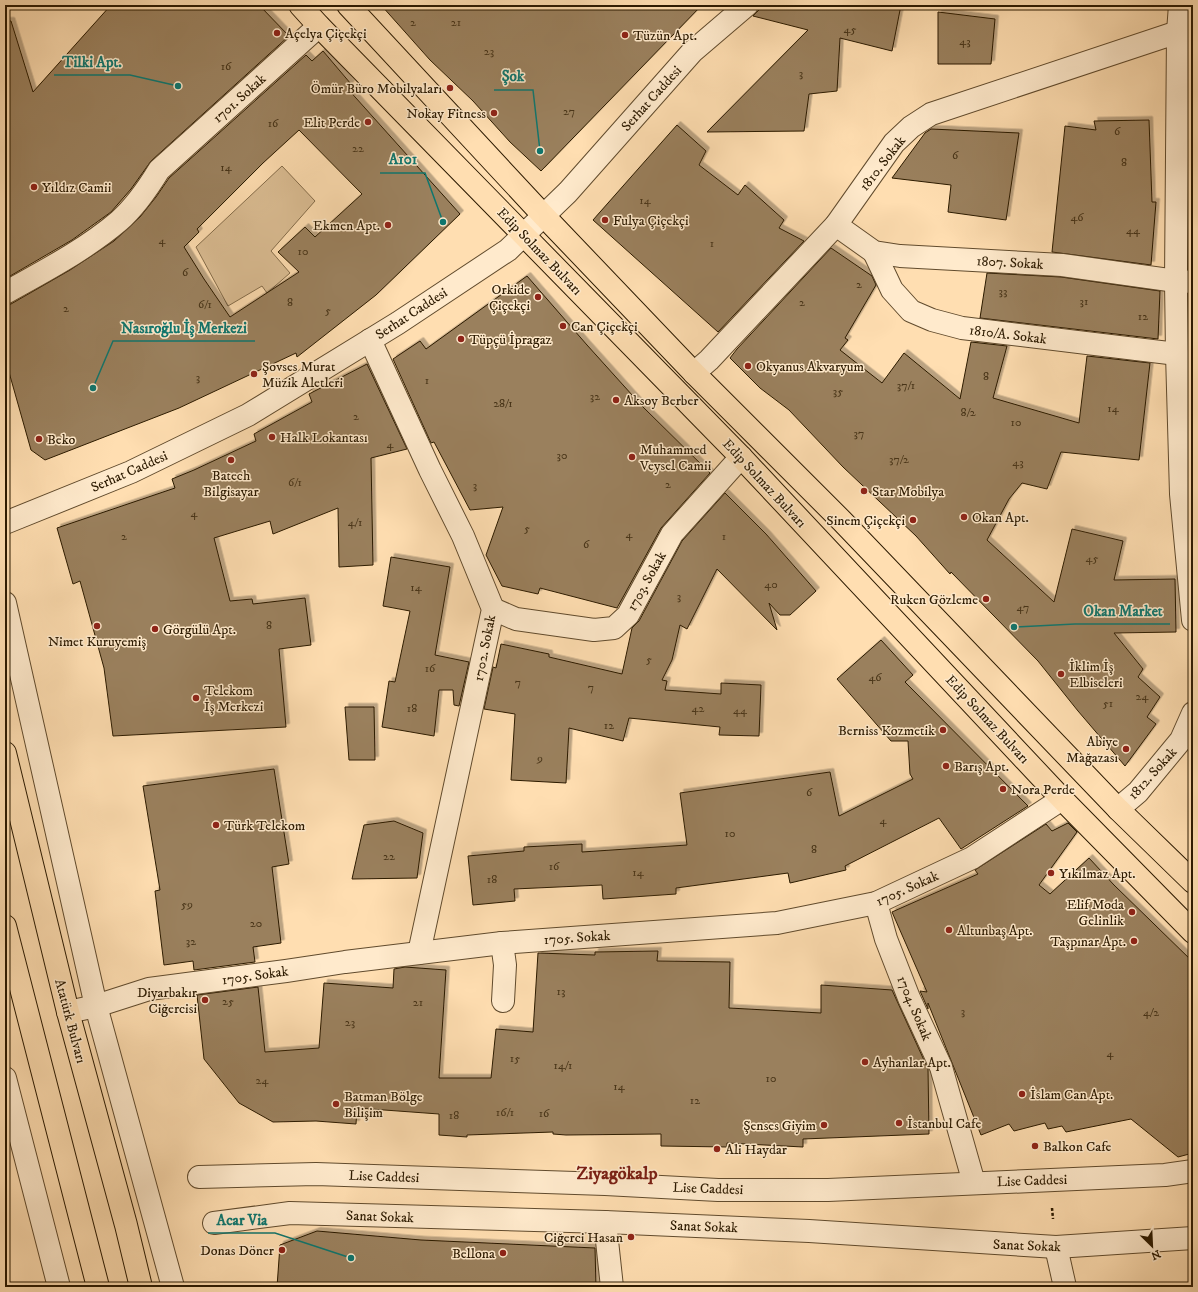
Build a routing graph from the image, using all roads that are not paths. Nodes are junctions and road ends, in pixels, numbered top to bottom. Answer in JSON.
{"nodes":[{"id":1,"x":300,"y":5,"type":"edge"},
{"id":2,"x":747,"y":5,"type":"edge"},
{"id":3,"x":1180,"y":5,"type":"edge"},
{"id":4,"x":356,"y":8,"type":"edge"},
{"id":5,"x":319,"y":26,"type":"junction"},
{"id":6,"x":1178,"y":32,"type":"junction"},
{"id":7,"x":543,"y":215,"type":"junction"},
{"id":8,"x":836,"y":225,"type":"junction"},
{"id":9,"x":524,"y":235,"type":"junction"},
{"id":10,"x":874,"y":252,"type":"junction"},
{"id":11,"x":1185,"y":281,"type":"edge"},
{"id":12,"x":5,"y":293,"type":"edge"},
{"id":13,"x":370,"y":340,"type":"junction"},
{"id":14,"x":1177,"y":354,"type":"junction"},
{"id":15,"x":694,"y":373,"type":"junction"},
{"id":16,"x":741,"y":457,"type":"junction"},
{"id":17,"x":1187,"y":494,"type":"edge"},
{"id":18,"x":5,"y":523,"type":"edge"},
{"id":19,"x":5,"y":603,"type":"edge"},
{"id":20,"x":493,"y":609,"type":"junction"},
{"id":21,"x":1193,"y":620,"type":"edge"},
{"id":22,"x":1193,"y":713,"type":"edge"},
{"id":23,"x":5,"y":753,"type":"edge"},
{"id":24,"x":1062,"y":799,"type":"junction"},
{"id":25,"x":1118,"y":809,"type":"junction"},
{"id":26,"x":1193,"y":882,"type":"edge"},
{"id":27,"x":876,"y":903,"type":"junction"},
{"id":28,"x":5,"y":926,"type":"edge"},
{"id":29,"x":1193,"y":932,"type":"edge"},
{"id":30,"x":502,"y":943,"type":"junction"},
{"id":31,"x":419,"y":953,"type":"junction"},
{"id":32,"x":503,"y":1001,"type":"dead end"},
{"id":33,"x":96,"y":1006,"type":"junction"},
{"id":34,"x":68,"y":1012,"type":"junction"},
{"id":35,"x":5,"y":1078,"type":"edge"},
{"id":36,"x":1193,"y":1171,"type":"edge"},
{"id":37,"x":199,"y":1177,"type":"dead end"},
{"id":38,"x":974,"y":1182,"type":"junction"},
{"id":39,"x":605,"y":1222,"type":"junction"},
{"id":40,"x":214,"y":1223,"type":"dead end"},
{"id":41,"x":1193,"y":1238,"type":"edge"},
{"id":42,"x":1056,"y":1247,"type":"junction"},
{"id":43,"x":59,"y":1287,"type":"edge"},
{"id":44,"x":98,"y":1287,"type":"edge"},
{"id":45,"x":141,"y":1287,"type":"edge"},
{"id":46,"x":173,"y":1287,"type":"edge"},
{"id":47,"x":612,"y":1287,"type":"edge"},
{"id":48,"x":1065,"y":1287,"type":"edge"}],
"edges":[{"from":1,"to":5,"type":"main road","name":"Edip Solmaz Bulvarı"},
{"from":2,"to":7,"type":"street","name":"Serhat Caddesi"},
{"from":3,"to":6,"type":"street"},
{"from":4,"to":7,"type":"main road","name":"Edip Solmaz Bulvarı"},
{"from":5,"to":9,"type":"main road","name":"Edip Solmaz Bulvarı"},
{"from":5,"to":12,"type":"street","name":"1701. Sokak"},
{"from":6,"to":8,"type":"street","name":"1810. Sokak"},
{"from":6,"to":11,"type":"street"},
{"from":7,"to":9,"type":"street","name":"Serhat Caddesi"},
{"from":7,"to":15,"type":"main road","name":"Edip Solmaz Bulvarı"},
{"from":8,"to":10,"type":"street","name":"1807. Sokak"},
{"from":8,"to":15,"type":"street","name":"1810. Sokak"},
{"from":9,"to":13,"type":"street","name":"Serhat Caddesi"},
{"from":9,"to":16,"type":"main road","name":"Edip Solmaz Bulvarı"},
{"from":10,"to":11,"type":"street","name":"1807. Sokak"},
{"from":10,"to":14,"type":"street","name":"1810/A. Sokak"},
{"from":11,"to":14,"type":"street"},
{"from":13,"to":18,"type":"street","name":"Serhat Caddesi"},
{"from":13,"to":20,"type":"street","name":"1702. Sokak"},
{"from":14,"to":17,"type":"street"},
{"from":15,"to":25,"type":"main road","name":"Edip Solmaz Bulvarı"},
{"from":16,"to":20,"type":"street","name":"1703. Sokak"},
{"from":16,"to":24,"type":"main road","name":"Edip Solmaz Bulvarı"},
{"from":17,"to":21,"type":"street"},
{"from":19,"to":33,"type":"street"},
{"from":20,"to":31,"type":"street","name":"1702. Sokak"},
{"from":22,"to":25,"type":"street","name":"1812. Sokak"},
{"from":23,"to":34,"type":"main road","name":"Atatürk Bulvarı"},
{"from":24,"to":27,"type":"street","name":"1705. Sokak"},
{"from":24,"to":29,"type":"main road","name":"Edip Solmaz Bulvarı"},
{"from":25,"to":26,"type":"main road","name":"Edip Solmaz Bulvarı"},
{"from":27,"to":30,"type":"street","name":"1705. Sokak"},
{"from":27,"to":38,"type":"street","name":"1704. Sokak"},
{"from":28,"to":44,"type":"main road"},
{"from":30,"to":31,"type":"street","name":"1705. Sokak"},
{"from":30,"to":32,"type":"street"},
{"from":31,"to":33,"type":"street","name":"1705. Sokak"},
{"from":33,"to":34,"type":"street","name":"1705. Sokak"},
{"from":33,"to":46,"type":"street"},
{"from":34,"to":45,"type":"main road","name":"Atatürk Bulvarı"},
{"from":35,"to":43,"type":"street"},
{"from":36,"to":38,"type":"street","name":"Lise Caddesi"},
{"from":37,"to":38,"type":"street","name":"Lise Caddesi"},
{"from":39,"to":40,"type":"street","name":"Sanat Sokak"},
{"from":39,"to":42,"type":"street","name":"Sanat Sokak"},
{"from":39,"to":47,"type":"street"},
{"from":41,"to":42,"type":"street","name":"Sanat Sokak"},
{"from":42,"to":48,"type":"street"}]}
